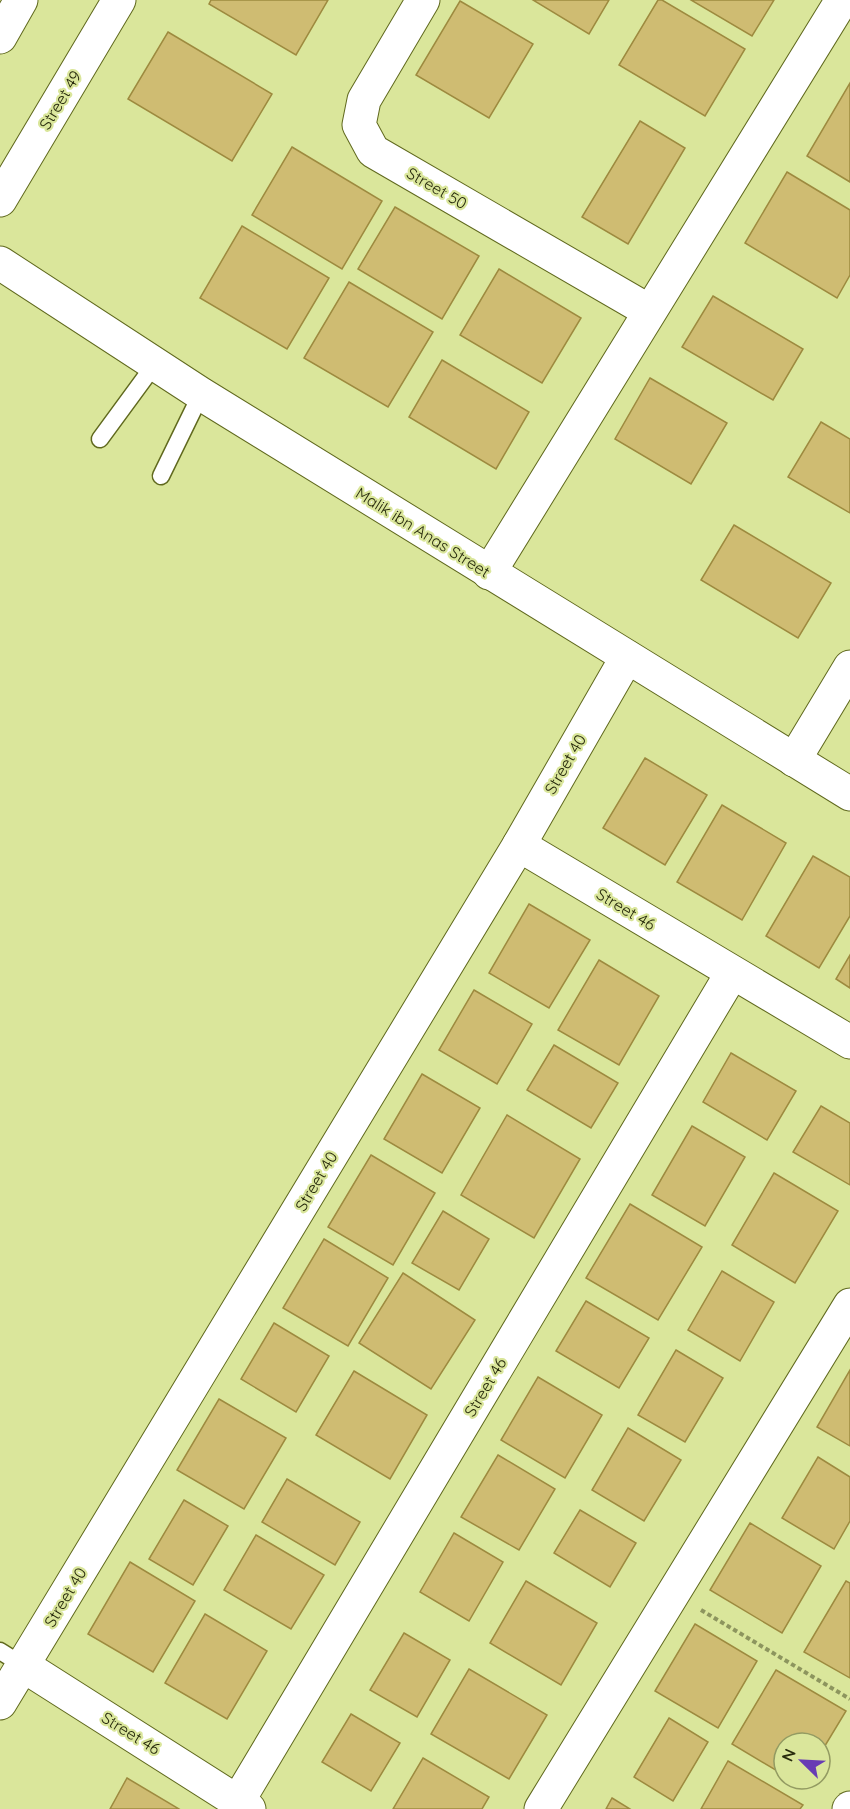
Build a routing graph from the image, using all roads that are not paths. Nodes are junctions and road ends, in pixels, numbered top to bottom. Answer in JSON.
{"nodes":[{"id":1,"x":21,"y":0,"type":"edge"},
{"id":2,"x":119,"y":0,"type":"edge"},
{"id":3,"x":423,"y":0,"type":"edge"},
{"id":4,"x":842,"y":0,"type":"edge"},
{"id":5,"x":0,"y":37,"type":"edge"},
{"id":6,"x":0,"y":200,"type":"edge"},
{"id":7,"x":0,"y":263,"type":"edge"},
{"id":8,"x":649,"y":311,"type":"junction"},
{"id":9,"x":155,"y":364,"type":"junction"},
{"id":10,"x":201,"y":394,"type":"junction"},
{"id":11,"x":100,"y":439,"type":"dead end"},
{"id":12,"x":160,"y":476,"type":"dead end"},
{"id":13,"x":489,"y":573,"type":"junction"},
{"id":14,"x":627,"y":657,"type":"junction"},
{"id":15,"x":850,"y":667,"type":"edge"},
{"id":16,"x":794,"y":760,"type":"junction"},
{"id":17,"x":850,"y":794,"type":"edge"},
{"id":18,"x":519,"y":845,"type":"junction"},
{"id":19,"x":732,"y":974,"type":"junction"},
{"id":20,"x":850,"y":1042,"type":"edge"},
{"id":21,"x":850,"y":1305,"type":"edge"},
{"id":22,"x":12,"y":1658,"type":"edge"},
{"id":23,"x":0,"y":1703,"type":"edge"},
{"id":24,"x":244,"y":1805,"type":"edge"},
{"id":25,"x":541,"y":1809,"type":"edge"}],
"edges":[{"from":1,"to":5,"type":"street"},
{"from":2,"to":6,"type":"street","name":"Street 49"},
{"from":3,"to":8,"type":"street","name":"Street 50"},
{"from":4,"to":8,"type":"street"},
{"from":7,"to":9,"type":"street","name":"Malik ibn Anas Street"},
{"from":8,"to":13,"type":"street"},
{"from":9,"to":10,"type":"street","name":"Malik ibn Anas Street"},
{"from":9,"to":11,"type":"lane"},
{"from":10,"to":12,"type":"lane"},
{"from":10,"to":13,"type":"street","name":"Malik ibn Anas Street"},
{"from":13,"to":14,"type":"street","name":"Malik ibn Anas Street"},
{"from":14,"to":16,"type":"street","name":"Malik ibn Anas Street"},
{"from":14,"to":18,"type":"street","name":"Street 40"},
{"from":15,"to":16,"type":"street"},
{"from":16,"to":17,"type":"street","name":"Malik ibn Anas Street"},
{"from":18,"to":19,"type":"street","name":"Street 46"},
{"from":18,"to":22,"type":"street","name":"Street 40"},
{"from":19,"to":20,"type":"street","name":"Street 46"},
{"from":19,"to":24,"type":"street","name":"Street 46"},
{"from":21,"to":25,"type":"street"},
{"from":22,"to":23,"type":"street","name":"Street 40"},
{"from":22,"to":24,"type":"street","name":"Street 46"}]}
